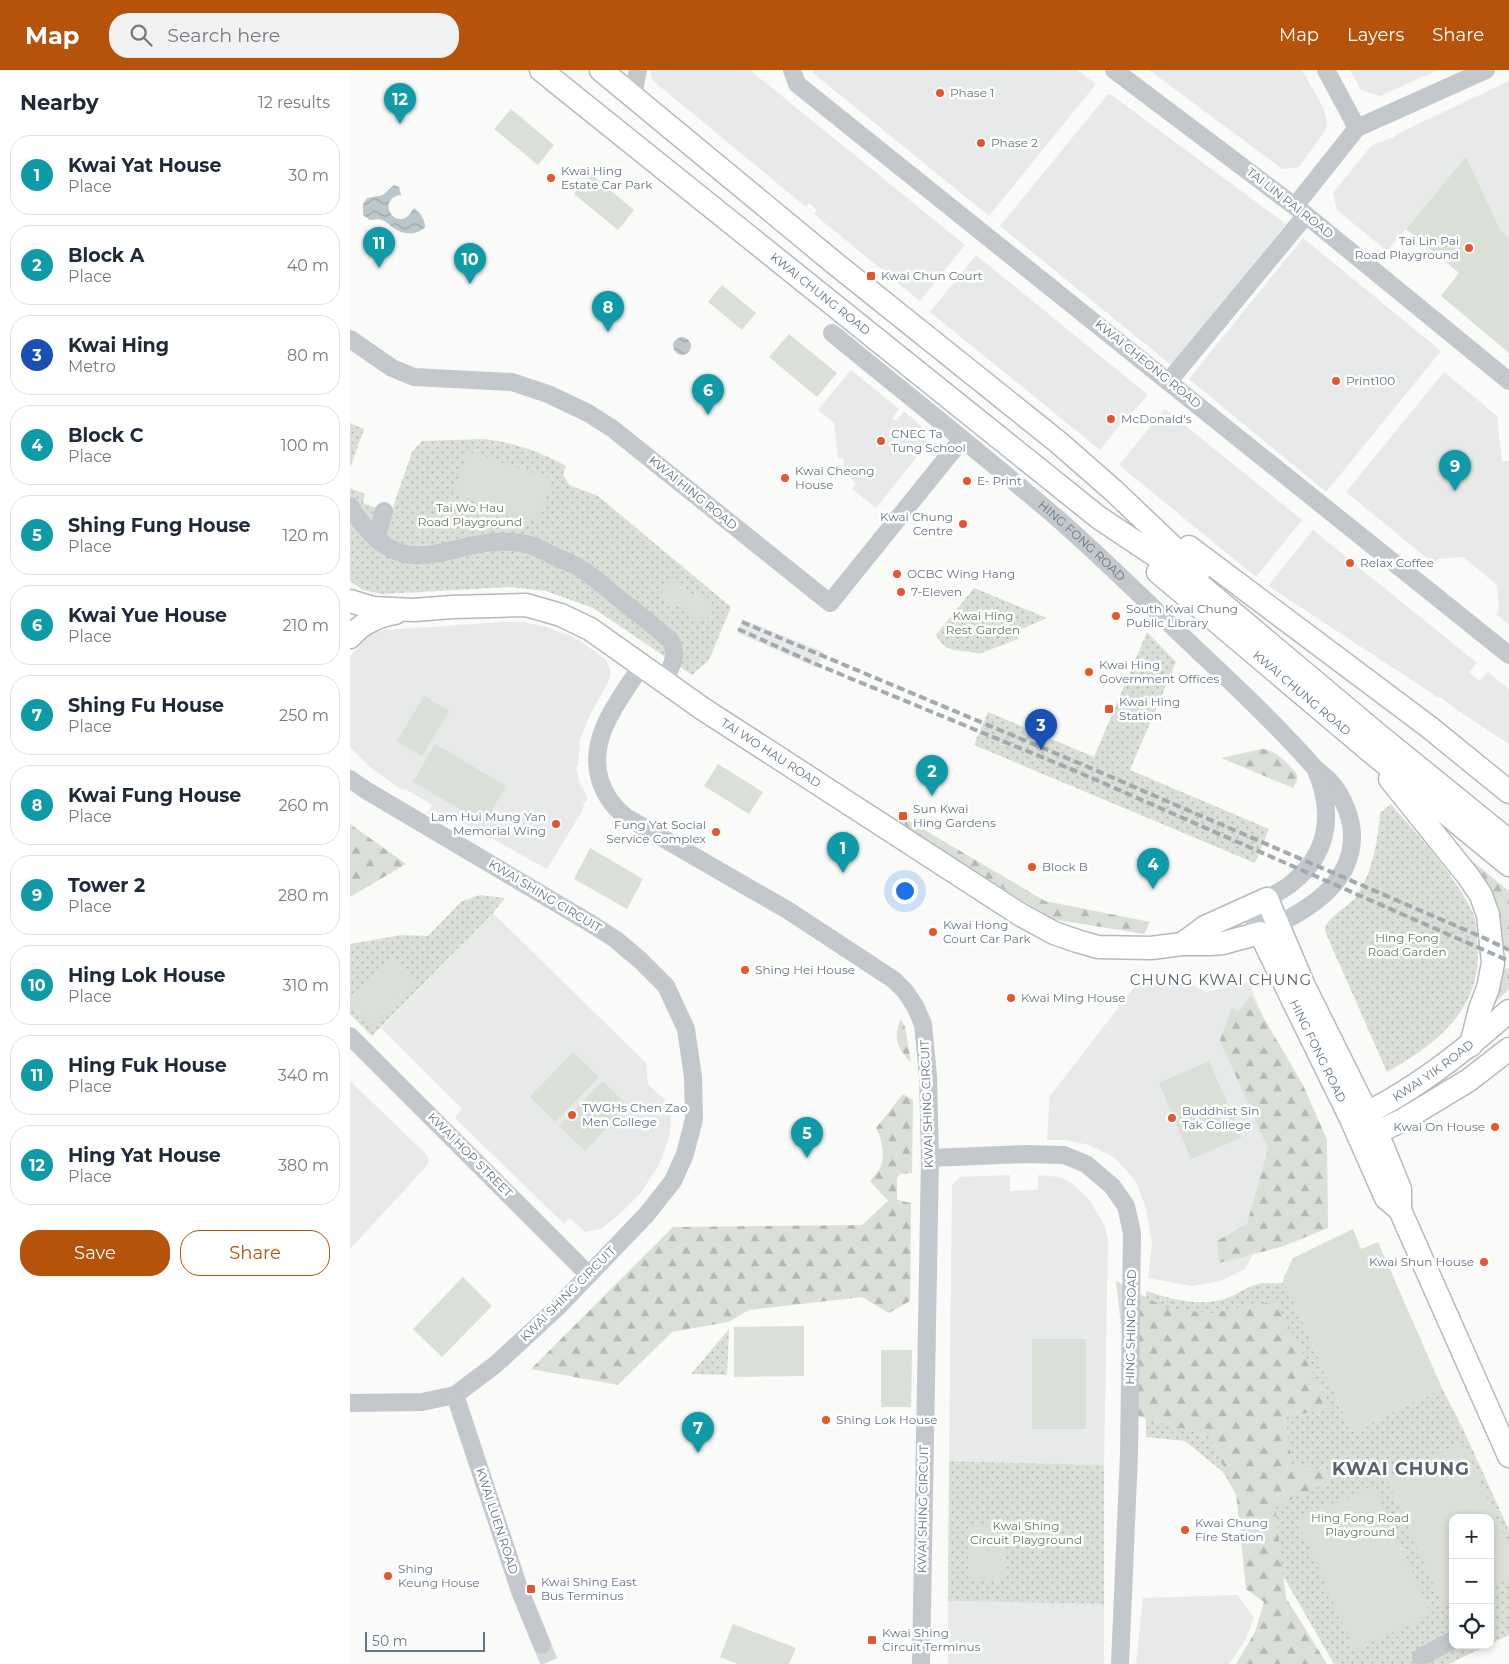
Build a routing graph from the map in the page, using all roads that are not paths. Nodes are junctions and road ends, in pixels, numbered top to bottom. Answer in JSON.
{"nodes":[{"id":1,"x":541,"y":70,"type":"edge"},
{"id":2,"x":601,"y":70,"type":"edge"},
{"id":3,"x":638,"y":70,"type":"edge"},
{"id":4,"x":792,"y":70,"type":"edge"},
{"id":5,"x":1114,"y":70,"type":"edge"},
{"id":6,"x":1326,"y":70,"type":"edge"},
{"id":7,"x":1486,"y":70,"type":"edge"},
{"id":8,"x":633,"y":95,"type":"junction"},
{"id":9,"x":1357,"y":128,"type":"junction"},
{"id":10,"x":1301,"y":210,"type":"junction"},
{"id":11,"x":832,"y":333,"type":"dead end"},
{"id":12,"x":350,"y":339,"type":"edge"},
{"id":13,"x":1169,"y":381,"type":"junction"},
{"id":14,"x":1509,"y":381,"type":"edge"},
{"id":15,"x":962,"y":439,"type":"junction"},
{"id":16,"x":1114,"y":491,"type":"junction"},
{"id":17,"x":350,"y":506,"type":"edge"},
{"id":18,"x":384,"y":511,"type":"dead end"},
{"id":19,"x":376,"y":538,"type":"junction"},
{"id":20,"x":350,"y":601,"type":"edge"},
{"id":21,"x":414,"y":610,"type":"junction"},
{"id":22,"x":350,"y":637,"type":"edge"},
{"id":23,"x":1509,"y":656,"type":"edge"},
{"id":24,"x":642,"y":665,"type":"junction"},
{"id":25,"x":664,"y":681,"type":"junction"},
{"id":26,"x":1377,"y":736,"type":"junction"},
{"id":27,"x":1315,"y":768,"type":"junction"},
{"id":28,"x":350,"y":779,"type":"edge"},
{"id":29,"x":1509,"y":792,"type":"edge"},
{"id":30,"x":1509,"y":826,"type":"edge"},
{"id":31,"x":1509,"y":841,"type":"edge"},
{"id":32,"x":1509,"y":865,"type":"edge"},
{"id":33,"x":1258,"y":903,"type":"junction"},
{"id":34,"x":1270,"y":929,"type":"junction"},
{"id":35,"x":1182,"y":944,"type":"junction"},
{"id":36,"x":1509,"y":1011,"type":"edge"},
{"id":37,"x":350,"y":1036,"type":"edge"},
{"id":38,"x":1471,"y":1045,"type":"junction"},
{"id":39,"x":1509,"y":1049,"type":"edge"},
{"id":40,"x":1364,"y":1127,"type":"junction"},
{"id":41,"x":930,"y":1158,"type":"junction"},
{"id":42,"x":589,"y":1275,"type":"junction"},
{"id":43,"x":455,"y":1395,"type":"junction"},
{"id":44,"x":350,"y":1403,"type":"edge"},
{"id":45,"x":1509,"y":1456,"type":"edge"},
{"id":46,"x":1449,"y":1642,"type":"edge"},
{"id":47,"x":542,"y":1645,"type":"tunnel mouth"},
{"id":48,"x":1422,"y":1657,"type":"dead end"},
{"id":49,"x":921,"y":1664,"type":"edge"},
{"id":50,"x":1120,"y":1664,"type":"edge"}],
"edges":[{"from":1,"to":26,"type":"main road","name":"KWAI CHUNG ROAD"},
{"from":2,"to":8,"type":"main road","name":"KWAI CHUNG ROAD"},
{"from":3,"to":8,"type":"street"},
{"from":4,"to":13,"type":"street","name":"KWAI CHEONG ROAD"},
{"from":5,"to":10,"type":"street","name":"TAI LIN PAI ROAD"},
{"from":6,"to":9,"type":"street"},
{"from":7,"to":9,"type":"street"},
{"from":8,"to":16,"type":"main road","name":"KWAI CHUNG ROAD"},
{"from":9,"to":10,"type":"street"},
{"from":10,"to":13,"type":"street"},
{"from":10,"to":14,"type":"street","name":"TAI LIN PAI ROAD"},
{"from":11,"to":15,"type":"street","name":"HING FONG ROAD"},
{"from":12,"to":15,"type":"street","name":"KWAI HING ROAD"},
{"from":13,"to":23,"type":"street","name":"KWAI CHEONG ROAD"},
{"from":15,"to":27,"type":"street","name":"HING FONG ROAD"},
{"from":16,"to":26,"type":"main road","name":"KWAI CHUNG ROAD"},
{"from":16,"to":29,"type":"main road","name":"KWAI CHUNG ROAD"},
{"from":17,"to":19,"type":"street"},
{"from":18,"to":19,"type":"street"},
{"from":19,"to":25,"type":"street"},
{"from":20,"to":21,"type":"main road","name":"TAI WO HAU ROAD"},
{"from":21,"to":22,"type":"main road"},
{"from":21,"to":24,"type":"main road","name":"TAI WO HAU ROAD"},
{"from":24,"to":25,"type":"main road","name":"TAI WO HAU ROAD"},
{"from":24,"to":41,"type":"street","name":"KWAI SHING CIRCUIT"},
{"from":25,"to":35,"type":"main road","name":"TAI WO HAU ROAD"},
{"from":26,"to":30,"type":"main road","name":"KWAI CHUNG ROAD"},
{"from":26,"to":31,"type":"main road","name":"KWAI CHUNG ROAD"},
{"from":26,"to":32,"type":"main road","name":"KWAI CHUNG ROAD"},
{"from":26,"to":38,"type":"main road"},
{"from":27,"to":33,"type":"street","name":"HING FONG ROAD"},
{"from":27,"to":34,"type":"street","name":"HING FONG ROAD"},
{"from":28,"to":42,"type":"street","name":"KWAI SHING CIRCUIT"},
{"from":33,"to":34,"type":"main road","name":"HING FONG ROAD"},
{"from":33,"to":35,"type":"main road"},
{"from":34,"to":35,"type":"main road","name":"TAI WO HAU ROAD"},
{"from":34,"to":40,"type":"main road","name":"HING FONG ROAD"},
{"from":36,"to":38,"type":"main road","name":"KWAI YIK ROAD"},
{"from":37,"to":42,"type":"street","name":"KWAI HOP STREET"},
{"from":38,"to":40,"type":"main road","name":"KWAI YIK ROAD"},
{"from":39,"to":40,"type":"main road","name":"KWAI YIK ROAD"},
{"from":40,"to":45,"type":"main road","name":"HING FONG ROAD"},
{"from":41,"to":49,"type":"street","name":"KWAI SHING CIRCUIT"},
{"from":41,"to":50,"type":"street","name":"HING SHING ROAD"},
{"from":42,"to":43,"type":"street","name":"KWAI SHING CIRCUIT"},
{"from":43,"to":44,"type":"street","name":"KWAI SHING CIRCUIT"},
{"from":43,"to":47,"type":"street","name":"KWAI LUEN ROAD"},
{"from":46,"to":48,"type":"street"}]}
